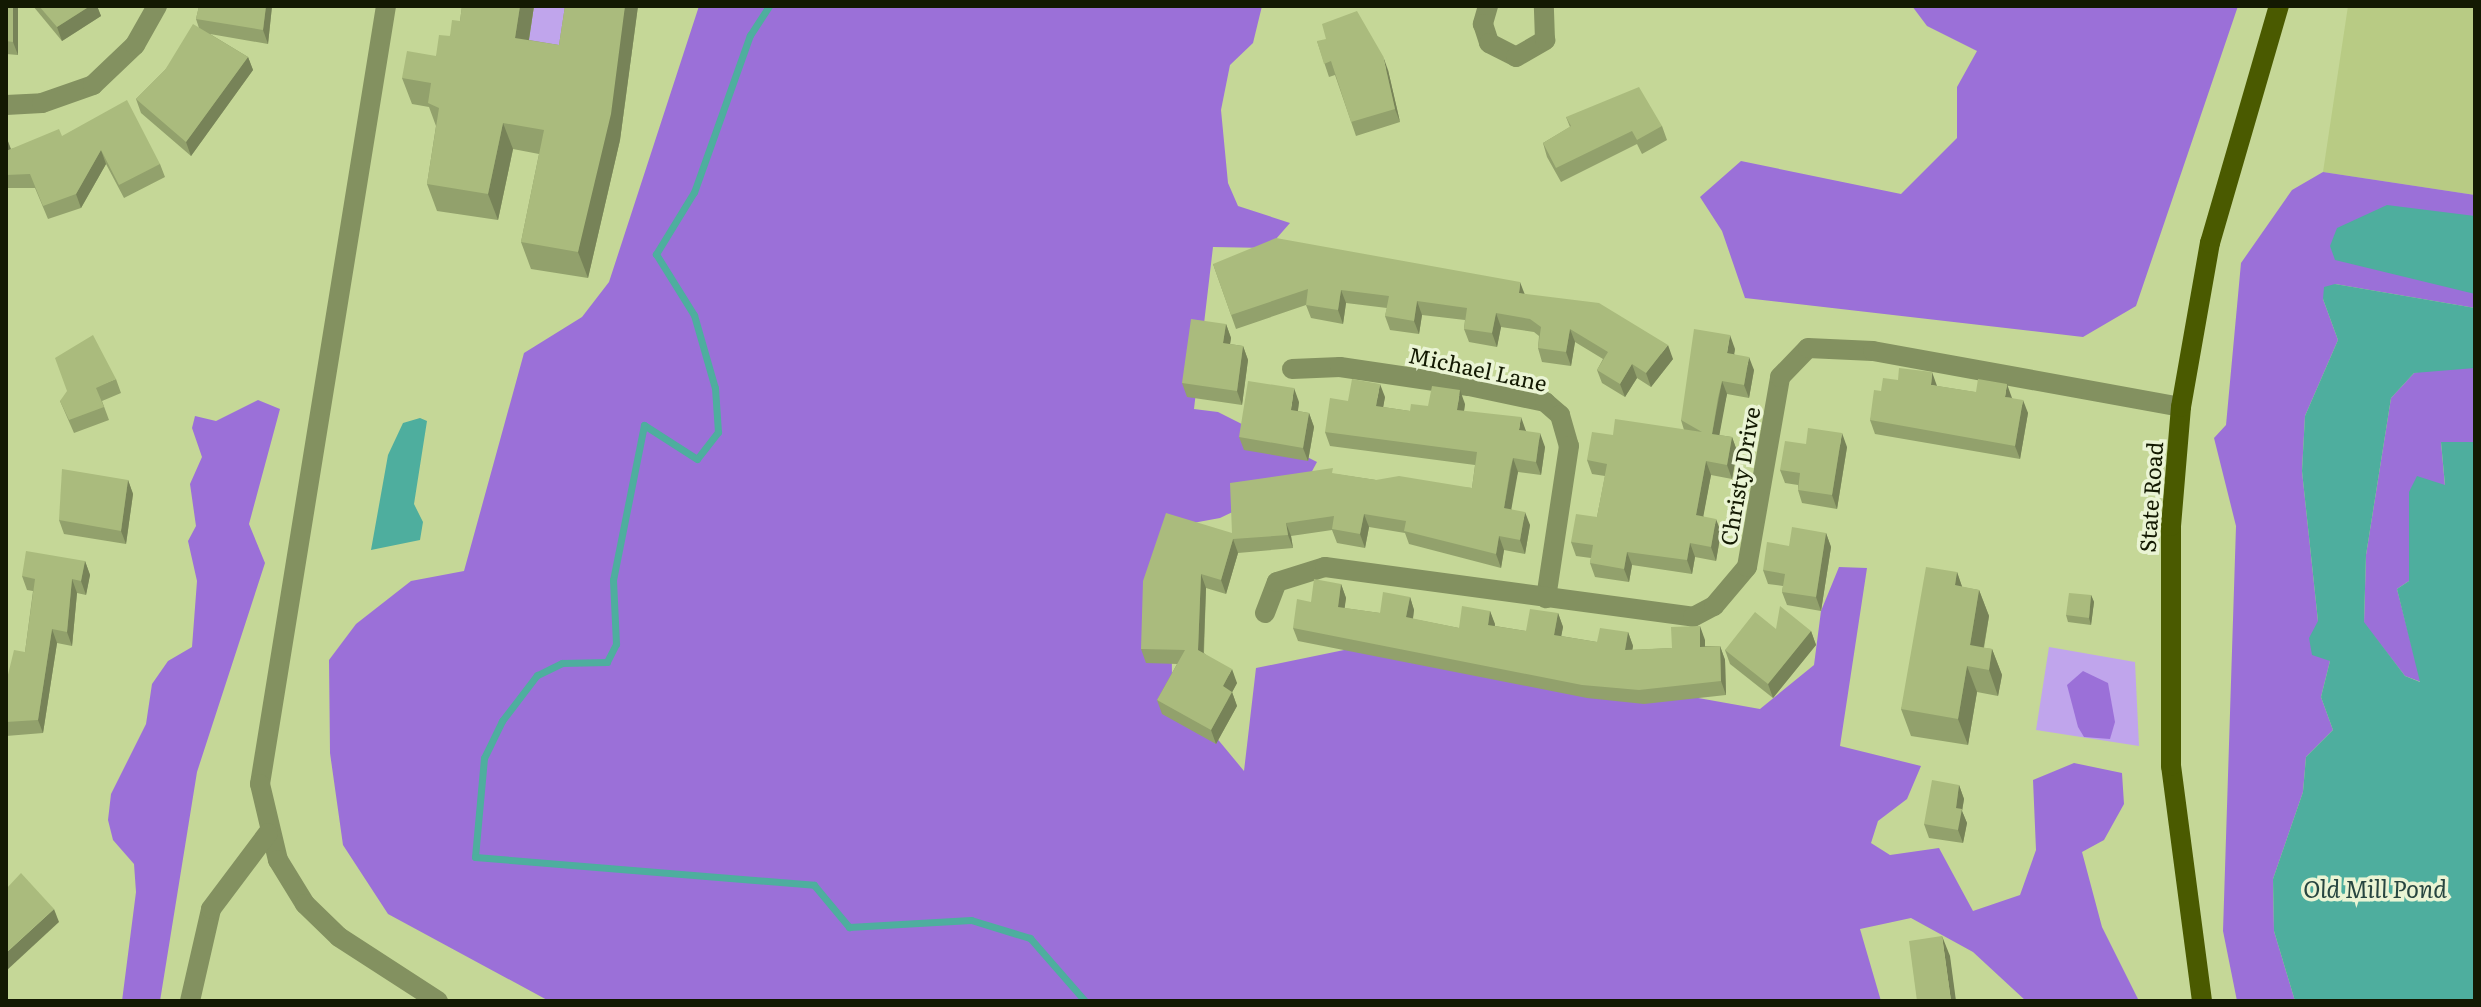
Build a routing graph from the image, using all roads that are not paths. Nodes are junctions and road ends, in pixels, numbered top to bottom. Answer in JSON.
{"nodes":[{"id":1,"x":157,"y":6,"type":"edge"},
{"id":2,"x":386,"y":6,"type":"edge"},
{"id":3,"x":1488,"y":6,"type":"edge"},
{"id":4,"x":1544,"y":6,"type":"edge"},
{"id":5,"x":2279,"y":6,"type":"edge"},
{"id":6,"x":6,"y":105,"type":"edge"},
{"id":7,"x":1292,"y":369,"type":"dead end"},
{"id":8,"x":2181,"y":407,"type":"junction"},
{"id":9,"x":1546,"y":598,"type":"junction"},
{"id":10,"x":1265,"y":613,"type":"dead end"},
{"id":11,"x":268,"y":833,"type":"junction"},
{"id":12,"x":190,"y":1001,"type":"edge"},
{"id":13,"x":438,"y":1001,"type":"edge"},
{"id":14,"x":2202,"y":1001,"type":"edge"}],
"edges":[{"from":1,"to":6,"type":"street"},
{"from":2,"to":11,"type":"street"},
{"from":3,"to":4,"type":"street"},
{"from":5,"to":8,"type":"main road","name":"State Road"},
{"from":7,"to":9,"type":"street","name":"Michael Lane"},
{"from":8,"to":9,"type":"street","name":"Christy Drive"},
{"from":8,"to":14,"type":"main road","name":"State Road"},
{"from":9,"to":10,"type":"street","name":"Christy Drive"},
{"from":11,"to":12,"type":"street"},
{"from":11,"to":13,"type":"street"}]}
